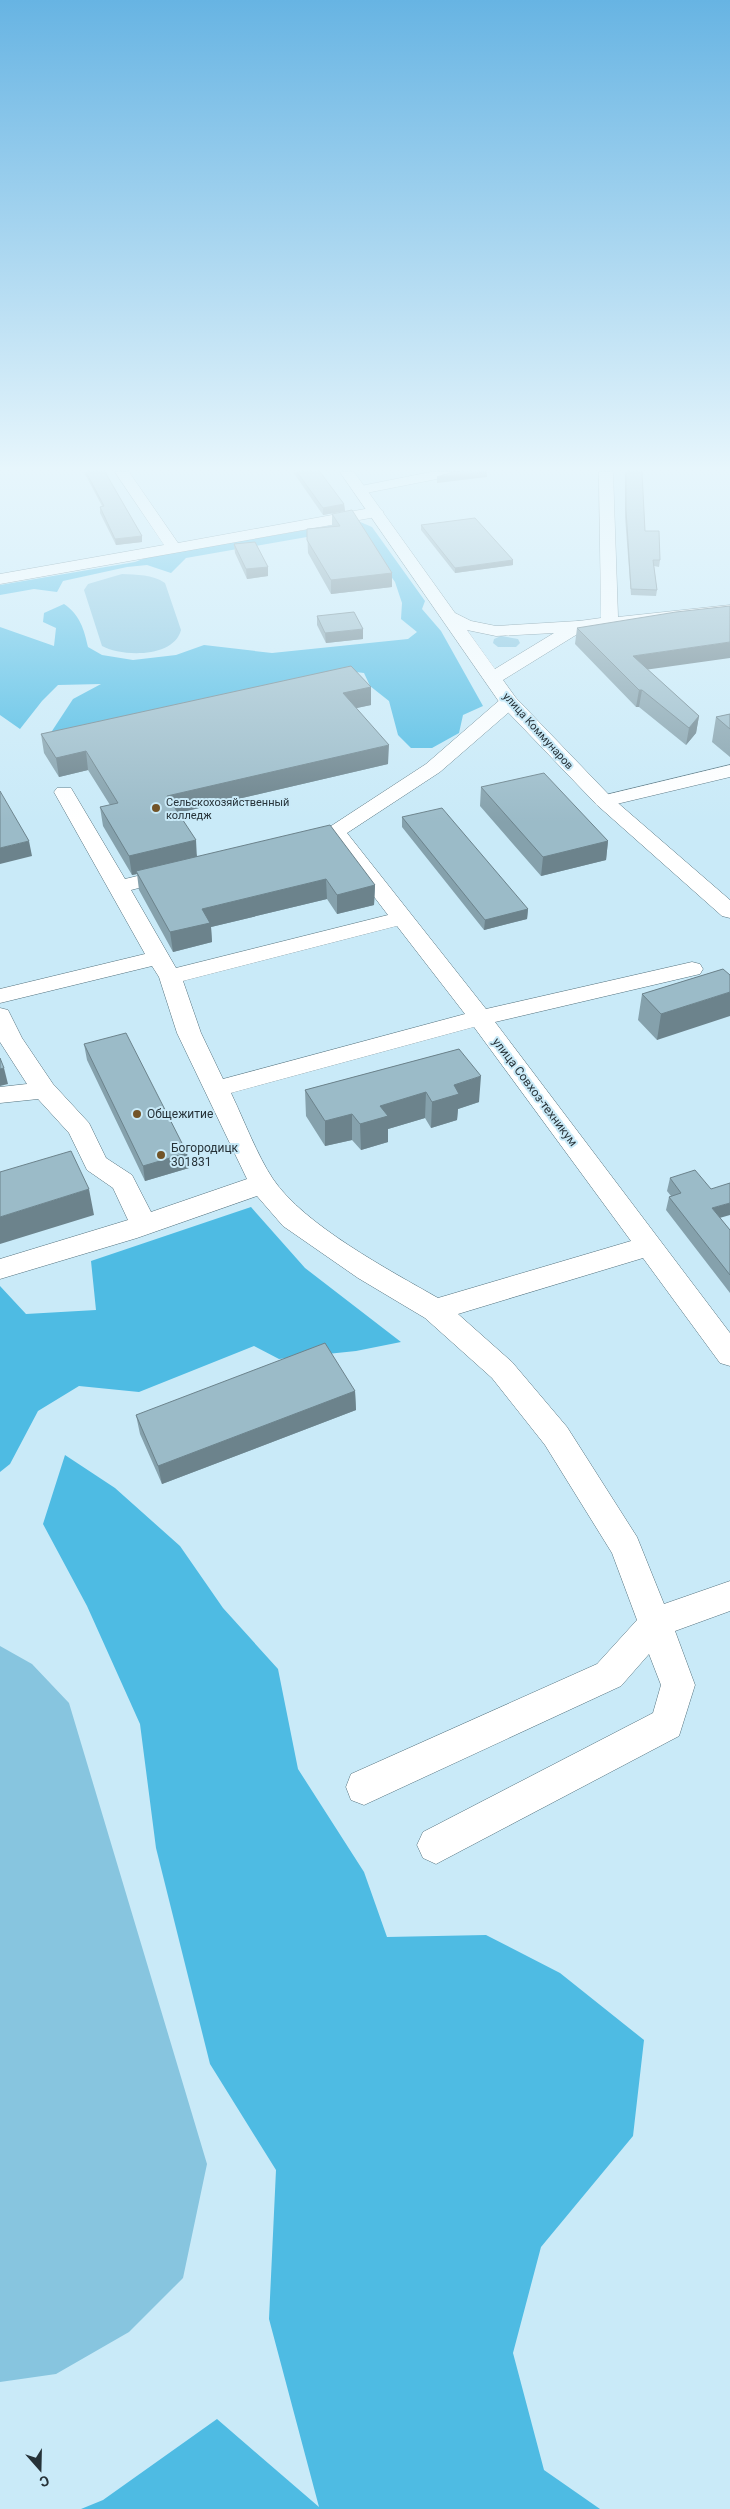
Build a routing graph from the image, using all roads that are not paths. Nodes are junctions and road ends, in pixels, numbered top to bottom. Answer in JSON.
{"nodes":[{"id":1,"x":430,"y":589,"type":"edge"},
{"id":2,"x":609,"y":589,"type":"edge"},
{"id":3,"x":730,"y":610,"type":"edge"},
{"id":4,"x":450,"y":617,"type":"junction"},
{"id":5,"x":610,"y":621,"type":"junction"},
{"id":6,"x":578,"y":626,"type":"junction"},
{"id":7,"x":499,"y":632,"type":"junction"},
{"id":8,"x":546,"y":645,"type":"junction"},
{"id":9,"x":472,"y":647,"type":"junction"},
{"id":10,"x":493,"y":678,"type":"junction"},
{"id":11,"x":509,"y":702,"type":"junction"},
{"id":12,"x":730,"y":771,"type":"edge"},
{"id":13,"x":64,"y":792,"type":"dead end"},
{"id":14,"x":604,"y":801,"type":"junction"},
{"id":15,"x":335,"y":832,"type":"junction"},
{"id":16,"x":279,"y":846,"type":"edge"},
{"id":17,"x":194,"y":868,"type":"edge"},
{"id":18,"x":120,"y":887,"type":"junction"},
{"id":19,"x":730,"y":911,"type":"edge"},
{"id":20,"x":402,"y":918,"type":"junction"},
{"id":21,"x":164,"y":967,"type":"junction"},
{"id":22,"x":692,"y":969,"type":"dead end"},
{"id":23,"x":0,"y":996,"type":"edge"},
{"id":24,"x":0,"y":1015,"type":"edge"},
{"id":25,"x":480,"y":1018,"type":"junction"},
{"id":26,"x":216,"y":1089,"type":"junction"},
{"id":27,"x":44,"y":1090,"type":"junction"},
{"id":28,"x":0,"y":1094,"type":"edge"},
{"id":29,"x":262,"y":1184,"type":"junction"},
{"id":30,"x":144,"y":1225,"type":"junction"},
{"id":31,"x":650,"y":1246,"type":"junction"},
{"id":32,"x":0,"y":1269,"type":"edge"},
{"id":33,"x":435,"y":1310,"type":"junction"},
{"id":34,"x":730,"y":1355,"type":"edge"},
{"id":35,"x":730,"y":1596,"type":"edge"},
{"id":36,"x":655,"y":1623,"type":"junction"},
{"id":37,"x":364,"y":1787,"type":"dead end"},
{"id":38,"x":436,"y":1845,"type":"dead end"}],
"edges":[{"from":1,"to":4,"type":"street","name":"улица Коммунаров"},
{"from":2,"to":5,"type":"street"},
{"from":3,"to":5,"type":"street"},
{"from":4,"to":7,"type":"street"},
{"from":4,"to":9,"type":"street","name":"улица Коммунаров"},
{"from":5,"to":6,"type":"street"},
{"from":6,"to":7,"type":"street"},
{"from":6,"to":8,"type":"street"},
{"from":7,"to":9,"type":"street"},
{"from":8,"to":9,"type":"street"},
{"from":8,"to":10,"type":"street"},
{"from":9,"to":10,"type":"street","name":"улица Коммунаров"},
{"from":10,"to":11,"type":"street","name":"улица Коммунаров"},
{"from":11,"to":14,"type":"street","name":"улица Коммунаров"},
{"from":11,"to":15,"type":"street"},
{"from":12,"to":14,"type":"street"},
{"from":13,"to":18,"type":"street"},
{"from":14,"to":19,"type":"street","name":"улица Коммунаров"},
{"from":15,"to":16,"type":"street"},
{"from":15,"to":20,"type":"street","name":"улица Совхоз-техникум"},
{"from":17,"to":18,"type":"street"},
{"from":18,"to":21,"type":"street"},
{"from":20,"to":21,"type":"street"},
{"from":20,"to":25,"type":"street","name":"улица Совхоз-техникум"},
{"from":21,"to":23,"type":"street"},
{"from":21,"to":26,"type":"street"},
{"from":22,"to":25,"type":"street"},
{"from":24,"to":27,"type":"street"},
{"from":25,"to":26,"type":"street"},
{"from":25,"to":31,"type":"street","name":"улица Совхоз-техникум"},
{"from":26,"to":29,"type":"street"},
{"from":27,"to":28,"type":"street"},
{"from":27,"to":30,"type":"street"},
{"from":29,"to":30,"type":"street"},
{"from":29,"to":33,"type":"street"},
{"from":30,"to":32,"type":"street"},
{"from":31,"to":33,"type":"street"},
{"from":31,"to":34,"type":"street","name":"улица Совхоз-техникум"},
{"from":33,"to":36,"type":"street"},
{"from":35,"to":36,"type":"street"},
{"from":36,"to":37,"type":"street"},
{"from":36,"to":38,"type":"street"}]}
